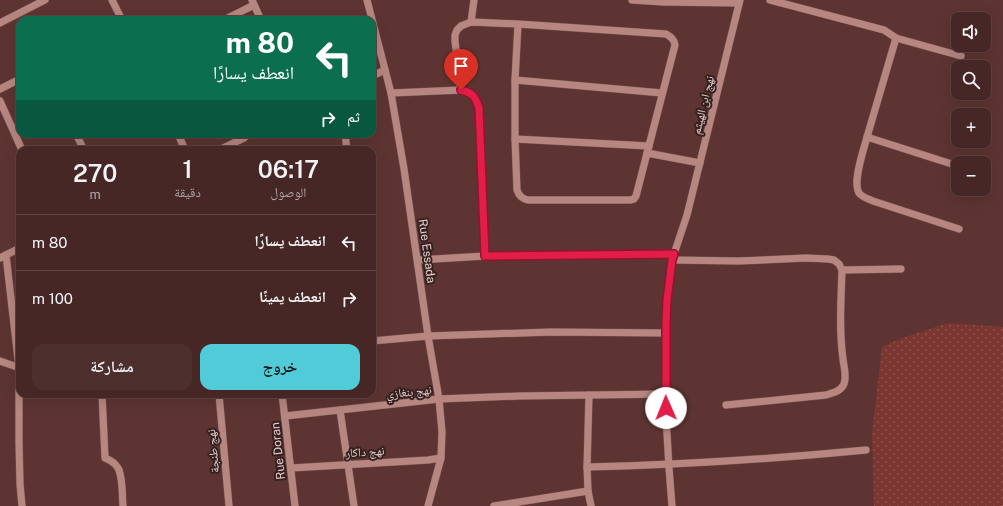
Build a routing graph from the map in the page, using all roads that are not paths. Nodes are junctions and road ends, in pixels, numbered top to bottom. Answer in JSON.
{"nodes":[{"id":1,"x":45,"y":0,"type":"edge"},
{"id":2,"x":112,"y":0,"type":"edge"},
{"id":3,"x":367,"y":0,"type":"edge"},
{"id":4,"x":474,"y":0,"type":"edge"},
{"id":5,"x":632,"y":0,"type":"edge"},
{"id":6,"x":770,"y":0,"type":"edge"},
{"id":7,"x":740,"y":1,"type":"edge"},
{"id":8,"x":253,"y":2,"type":"edge"},
{"id":9,"x":120,"y":16,"type":"edge"},
{"id":10,"x":230,"y":16,"type":"edge"},
{"id":11,"x":259,"y":16,"type":"edge"},
{"id":12,"x":371,"y":16,"type":"edge"},
{"id":13,"x":471,"y":22,"type":"junction"},
{"id":14,"x":0,"y":23,"type":"edge"},
{"id":15,"x":518,"y":24,"type":"junction"},
{"id":16,"x":376,"y":35,"type":"edge"},
{"id":17,"x":896,"y":38,"type":"junction"},
{"id":18,"x":961,"y":56,"type":"dead end"},
{"id":19,"x":385,"y":70,"type":"junction"},
{"id":20,"x":376,"y":74,"type":"edge"},
{"id":21,"x":515,"y":80,"type":"junction"},
{"id":22,"x":16,"y":81,"type":"edge"},
{"id":23,"x":0,"y":89,"type":"edge"},
{"id":24,"x":461,"y":90,"type":"junction"},
{"id":25,"x":391,"y":93,"type":"junction"},
{"id":26,"x":662,"y":93,"type":"junction"},
{"id":27,"x":0,"y":101,"type":"edge"},
{"id":28,"x":16,"y":137,"type":"edge"},
{"id":29,"x":867,"y":137,"type":"junction"},
{"id":30,"x":244,"y":138,"type":"edge"},
{"id":31,"x":515,"y":139,"type":"junction"},
{"id":32,"x":227,"y":146,"type":"edge"},
{"id":33,"x":648,"y":150,"type":"junction"},
{"id":34,"x":700,"y":162,"type":"junction"},
{"id":35,"x":951,"y":164,"type":"edge"},
{"id":36,"x":959,"y":229,"type":"dead end"},
{"id":37,"x":16,"y":250,"type":"edge"},
{"id":38,"x":3,"y":256,"type":"edge"},
{"id":39,"x":485,"y":256,"type":"junction"},
{"id":40,"x":673,"y":257,"type":"junction"},
{"id":41,"x":418,"y":260,"type":"junction"},
{"id":42,"x":901,"y":269,"type":"dead end"},
{"id":43,"x":842,"y":270,"type":"junction"},
{"id":44,"x":666,"y":333,"type":"junction"},
{"id":45,"x":428,"y":336,"type":"junction"},
{"id":46,"x":376,"y":341,"type":"edge"},
{"id":47,"x":16,"y":347,"type":"edge"},
{"id":48,"x":0,"y":361,"type":"edge"},
{"id":49,"x":16,"y":367,"type":"edge"},
{"id":50,"x":666,"y":394,"type":"junction"},
{"id":51,"x":589,"y":395,"type":"junction"},
{"id":52,"x":19,"y":398,"type":"edge"},
{"id":53,"x":102,"y":398,"type":"edge"},
{"id":54,"x":219,"y":398,"type":"edge"},
{"id":55,"x":283,"y":398,"type":"edge"},
{"id":56,"x":439,"y":399,"type":"junction"},
{"id":57,"x":726,"y":405,"type":"dead end"},
{"id":58,"x":340,"y":410,"type":"junction"},
{"id":59,"x":286,"y":416,"type":"junction"},
{"id":60,"x":866,"y":450,"type":"dead end"},
{"id":61,"x":441,"y":458,"type":"junction"},
{"id":62,"x":348,"y":464,"type":"junction"},
{"id":63,"x":668,"y":465,"type":"junction"},
{"id":64,"x":291,"y":468,"type":"junction"},
{"id":65,"x":587,"y":468,"type":"junction"},
{"id":66,"x":588,"y":490,"type":"junction"},
{"id":67,"x":22,"y":506,"type":"edge"},
{"id":68,"x":122,"y":506,"type":"edge"},
{"id":69,"x":229,"y":506,"type":"edge"},
{"id":70,"x":295,"y":506,"type":"edge"},
{"id":71,"x":354,"y":506,"type":"edge"},
{"id":72,"x":428,"y":506,"type":"edge"},
{"id":73,"x":494,"y":506,"type":"edge"},
{"id":74,"x":591,"y":506,"type":"edge"},
{"id":75,"x":672,"y":506,"type":"edge"}],
"edges":[{"from":1,"to":14,"type":"street"},
{"from":2,"to":9,"type":"street"},
{"from":3,"to":12,"type":"street","name":"Rue Essada"},
{"from":4,"to":13,"type":"street"},
{"from":5,"to":7,"type":"street"},
{"from":6,"to":17,"type":"street"},
{"from":7,"to":34,"type":"street","name":"نهج ابن الهيثم"},
{"from":8,"to":10,"type":"street"},
{"from":8,"to":11,"type":"street"},
{"from":13,"to":15,"type":"street"},
{"from":13,"to":24,"type":"street"},
{"from":15,"to":21,"type":"street"},
{"from":15,"to":26,"type":"street"},
{"from":16,"to":19,"type":"street","name":"Rue Essada"},
{"from":17,"to":18,"type":"street"},
{"from":17,"to":29,"type":"street"},
{"from":19,"to":20,"type":"street"},
{"from":19,"to":25,"type":"street","name":"Rue Essada"},
{"from":21,"to":26,"type":"street"},
{"from":21,"to":31,"type":"street"},
{"from":22,"to":23,"type":"street"},
{"from":24,"to":25,"type":"street"},
{"from":24,"to":39,"type":"street"},
{"from":25,"to":41,"type":"street","name":"Rue Essada"},
{"from":26,"to":33,"type":"street"},
{"from":27,"to":28,"type":"street"},
{"from":29,"to":35,"type":"street"},
{"from":29,"to":36,"type":"street"},
{"from":30,"to":32,"type":"street"},
{"from":31,"to":33,"type":"street"},
{"from":31,"to":33,"type":"street"},
{"from":33,"to":34,"type":"street"},
{"from":34,"to":40,"type":"street","name":"نهج ابن الهيثم"},
{"from":37,"to":38,"type":"street"},
{"from":38,"to":47,"type":"street"},
{"from":39,"to":40,"type":"street"},
{"from":39,"to":41,"type":"street"},
{"from":40,"to":43,"type":"street"},
{"from":40,"to":44,"type":"street","name":"نهج ابن الهيثم"},
{"from":41,"to":45,"type":"street","name":"Rue Essada"},
{"from":42,"to":43,"type":"street"},
{"from":43,"to":57,"type":"street"},
{"from":44,"to":45,"type":"street"},
{"from":44,"to":50,"type":"street","name":"نهج ابن الهيثم"},
{"from":45,"to":46,"type":"street"},
{"from":45,"to":56,"type":"street","name":"Rue Essada"},
{"from":48,"to":49,"type":"street"},
{"from":50,"to":51,"type":"street","name":"نهج بنغازي"},
{"from":50,"to":63,"type":"street","name":"نهج ابن الهيثم"},
{"from":51,"to":56,"type":"street","name":"نهج بنغازي"},
{"from":51,"to":65,"type":"street"},
{"from":52,"to":67,"type":"street"},
{"from":53,"to":68,"type":"street"},
{"from":54,"to":69,"type":"street","name":"نهج طنجة"},
{"from":55,"to":59,"type":"street","name":"Rue Doran"},
{"from":56,"to":58,"type":"street","name":"نهج بنغازي"},
{"from":56,"to":61,"type":"street","name":"Rue Essada"},
{"from":58,"to":59,"type":"street","name":"نهج بنغازي"},
{"from":58,"to":62,"type":"street"},
{"from":59,"to":64,"type":"street","name":"Rue Doran"},
{"from":60,"to":63,"type":"street"},
{"from":61,"to":62,"type":"street","name":"نهج داكار"},
{"from":61,"to":72,"type":"street","name":"Rue Essada"},
{"from":62,"to":64,"type":"street","name":"نهج داكار"},
{"from":62,"to":71,"type":"street"},
{"from":63,"to":65,"type":"street"},
{"from":63,"to":75,"type":"street","name":"نهج ابن الهيثم"},
{"from":64,"to":70,"type":"street","name":"Rue Doran"},
{"from":65,"to":66,"type":"street"},
{"from":66,"to":73,"type":"street"},
{"from":66,"to":74,"type":"street"}]}
